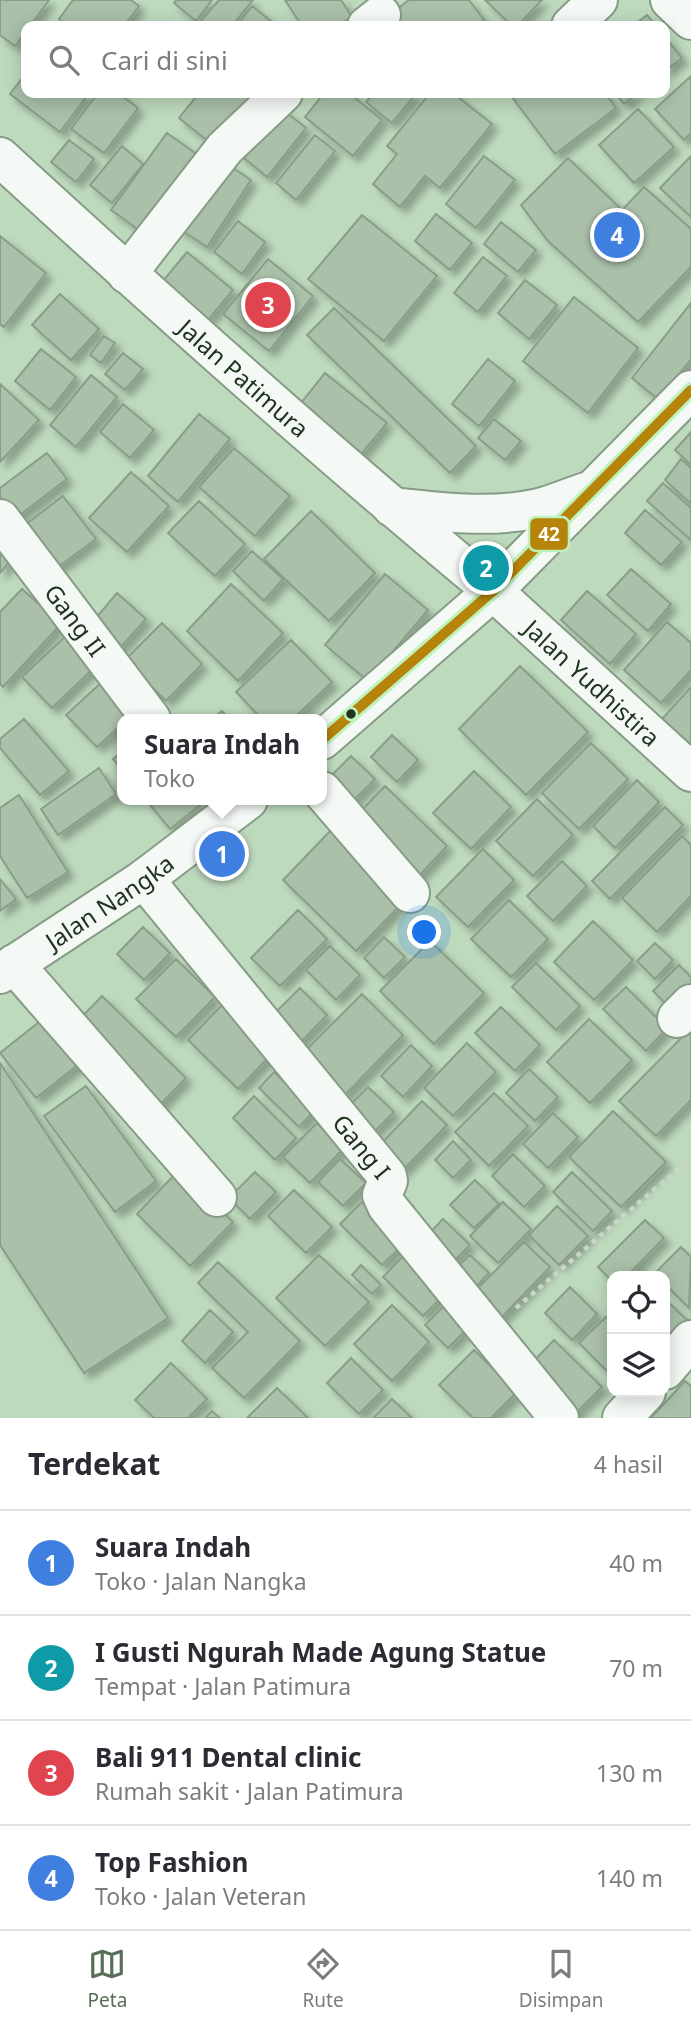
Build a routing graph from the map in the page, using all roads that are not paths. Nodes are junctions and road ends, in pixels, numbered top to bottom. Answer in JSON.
{"nodes":[{"id":1,"x":598,"y":0,"type":"edge"},
{"id":2,"x":670,"y":0,"type":"edge"},
{"id":3,"x":691,"y":20,"type":"edge"},
{"id":4,"x":576,"y":21,"type":"edge"},
{"id":5,"x":278,"y":98,"type":"edge"},
{"id":6,"x":0,"y":157,"type":"edge"},
{"id":7,"x":127,"y":274,"type":"junction"},
{"id":8,"x":688,"y":398,"type":"edge"},
{"id":9,"x":594,"y":489,"type":"junction"},
{"id":10,"x":392,"y":507,"type":"junction"},
{"id":11,"x":0,"y":519,"type":"edge"},
{"id":12,"x":493,"y":591,"type":"junction"},
{"id":13,"x":147,"y":714,"type":"edge"},
{"id":14,"x":327,"y":736,"type":"edge"},
{"id":15,"x":691,"y":772,"type":"edge"},
{"id":16,"x":327,"y":797,"type":"edge"},
{"id":17,"x":229,"y":806,"type":"edge"},
{"id":18,"x":144,"y":879,"type":"junction"},
{"id":19,"x":410,"y":893,"type":"dead end"},
{"id":20,"x":7,"y":969,"type":"edge"},
{"id":21,"x":217,"y":1197,"type":"dead end"},
{"id":22,"x":691,"y":1340,"type":"edge"},
{"id":23,"x":670,"y":1364,"type":"edge"},
{"id":24,"x":641,"y":1397,"type":"edge"},
{"id":25,"x":559,"y":1418,"type":"edge"},
{"id":26,"x":622,"y":1418,"type":"edge"}],
"edges":[{"from":1,"to":4,"type":"street"},
{"from":2,"to":3,"type":"street"},
{"from":5,"to":7,"type":"street"},
{"from":6,"to":7,"type":"street","name":"Jalan Patimura"},
{"from":7,"to":10,"type":"street","name":"Jalan Patimura"},
{"from":8,"to":9,"type":"street"},
{"from":9,"to":10,"type":"street"},
{"from":9,"to":12,"type":"street"},
{"from":10,"to":12,"type":"street","name":"Jalan Patimura"},
{"from":11,"to":13,"type":"street","name":"Gang II"},
{"from":12,"to":14,"type":"street"},
{"from":12,"to":15,"type":"street","name":"Jalan Yudhistira"},
{"from":16,"to":19,"type":"street"},
{"from":17,"to":18,"type":"street","name":"Jalan Nangka"},
{"from":18,"to":20,"type":"street","name":"Jalan Nangka"},
{"from":18,"to":25,"type":"street","name":"Gang I"},
{"from":20,"to":21,"type":"street"},
{"from":22,"to":23,"type":"street"},
{"from":24,"to":26,"type":"street"}]}
